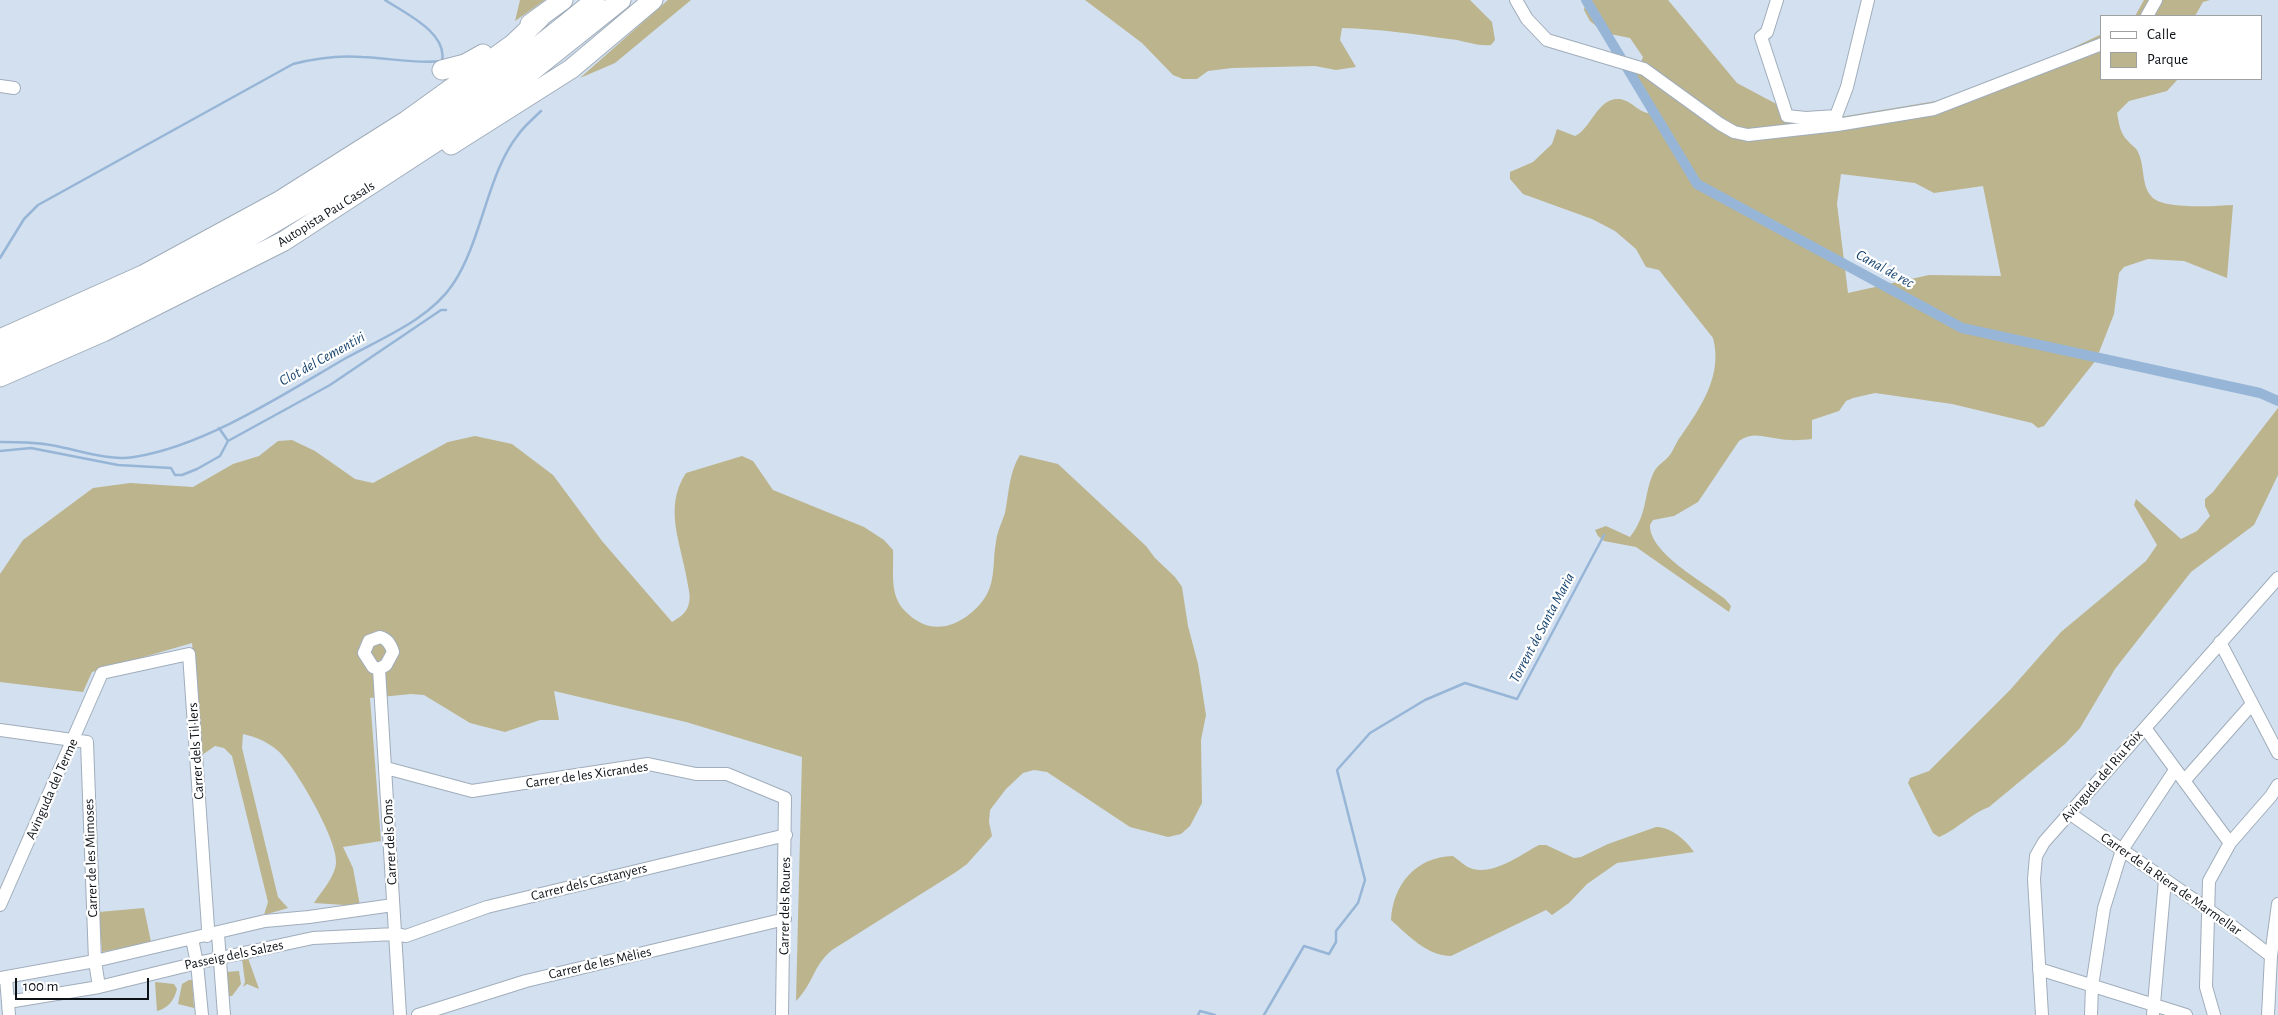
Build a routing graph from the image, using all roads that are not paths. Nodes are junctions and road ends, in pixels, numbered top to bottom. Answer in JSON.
{"nodes":[{"id":1,"x":563,"y":0,"type":"edge"},
{"id":2,"x":595,"y":0,"type":"edge"},
{"id":3,"x":621,"y":0,"type":"edge"},
{"id":4,"x":653,"y":0,"type":"edge"},
{"id":5,"x":1516,"y":0,"type":"edge"},
{"id":6,"x":1777,"y":0,"type":"edge"},
{"id":7,"x":1868,"y":0,"type":"edge"},
{"id":8,"x":2156,"y":0,"type":"edge"},
{"id":9,"x":2147,"y":15,"type":"edge"},
{"id":10,"x":540,"y":18,"type":"junction"},
{"id":11,"x":2100,"y":45,"type":"edge"},
{"id":12,"x":442,"y":70,"type":"dead end"},
{"id":13,"x":0,"y":86,"type":"edge"},
{"id":14,"x":14,"y":88,"type":"dead end"},
{"id":15,"x":1837,"y":120,"type":"junction"},
{"id":16,"x":364,"y":190,"type":"junction"},
{"id":17,"x":0,"y":339,"type":"edge"},
{"id":18,"x":0,"y":358,"type":"edge"},
{"id":19,"x":0,"y":377,"type":"edge"},
{"id":20,"x":2278,"y":578,"type":"edge"},
{"id":21,"x":2220,"y":642,"type":"junction"},
{"id":22,"x":379,"y":669,"type":"dead end"},
{"id":23,"x":102,"y":673,"type":"joint"},
{"id":24,"x":2252,"y":704,"type":"junction"},
{"id":25,"x":2145,"y":728,"type":"junction"},
{"id":26,"x":0,"y":730,"type":"edge"},
{"id":27,"x":73,"y":742,"type":"junction"},
{"id":28,"x":2278,"y":753,"type":"edge"},
{"id":29,"x":386,"y":768,"type":"junction"},
{"id":30,"x":2176,"y":770,"type":"junction"},
{"id":31,"x":2184,"y":781,"type":"junction"},
{"id":32,"x":2278,"y":785,"type":"edge"},
{"id":33,"x":785,"y":798,"type":"joint"},
{"id":34,"x":2069,"y":813,"type":"junction"},
{"id":35,"x":786,"y":835,"type":"junction"},
{"id":36,"x":2230,"y":843,"type":"junction"},
{"id":37,"x":2122,"y":850,"type":"junction"},
{"id":38,"x":2165,"y":880,"type":"junction"},
{"id":39,"x":2278,"y":904,"type":"edge"},
{"id":40,"x":0,"y":905,"type":"edge"},
{"id":41,"x":393,"y":905,"type":"junction"},
{"id":42,"x":2209,"y":910,"type":"junction"},
{"id":43,"x":309,"y":917,"type":"junction"},
{"id":44,"x":785,"y":919,"type":"junction"},
{"id":45,"x":395,"y":934,"type":"junction"},
{"id":46,"x":212,"y":935,"type":"junction"},
{"id":47,"x":313,"y":938,"type":"junction"},
{"id":48,"x":192,"y":939,"type":"junction"},
{"id":49,"x":2271,"y":956,"type":"junction"},
{"id":50,"x":221,"y":959,"type":"junction"},
{"id":51,"x":95,"y":961,"type":"junction"},
{"id":52,"x":197,"y":962,"type":"junction"},
{"id":53,"x":2039,"y":969,"type":"junction"},
{"id":54,"x":3,"y":978,"type":"edge"},
{"id":55,"x":2092,"y":986,"type":"junction"},
{"id":56,"x":99,"y":987,"type":"junction"},
{"id":57,"x":8,"y":1009,"type":"edge"},
{"id":58,"x":2153,"y":1010,"type":"edge"},
{"id":59,"x":782,"y":1014,"type":"edge"},
{"id":60,"x":202,"y":1015,"type":"edge"},
{"id":61,"x":224,"y":1015,"type":"edge"},
{"id":62,"x":400,"y":1015,"type":"edge"},
{"id":63,"x":418,"y":1015,"type":"edge"},
{"id":64,"x":2042,"y":1015,"type":"edge"},
{"id":65,"x":2091,"y":1015,"type":"edge"},
{"id":66,"x":2186,"y":1015,"type":"edge"},
{"id":67,"x":2214,"y":1015,"type":"edge"},
{"id":68,"x":2268,"y":1015,"type":"edge"}],
"edges":[{"from":1,"to":10,"type":"highway"},
{"from":2,"to":18,"type":"highway","name":"Autopista Pau Casals"},
{"from":3,"to":16,"type":"highway","name":"Autopista Pau Casals"},
{"from":4,"to":16,"type":"highway"},
{"from":5,"to":15,"type":"street"},
{"from":6,"to":15,"type":"street"},
{"from":7,"to":15,"type":"street"},
{"from":8,"to":9,"type":"street"},
{"from":10,"to":12,"type":"highway"},
{"from":10,"to":17,"type":"highway"},
{"from":11,"to":15,"type":"street"},
{"from":13,"to":14,"type":"street"},
{"from":16,"to":19,"type":"highway","name":"Autopista Pau Casals"},
{"from":20,"to":21,"type":"street","name":"Avinguda del Riu Foix"},
{"from":21,"to":24,"type":"street"},
{"from":21,"to":25,"type":"street","name":"Avinguda del Riu Foix"},
{"from":22,"to":29,"type":"street","name":"Carrer dels Oms"},
{"from":23,"to":27,"type":"street","name":"Avinguda del Terme"},
{"from":23,"to":46,"type":"street","name":"Carrer dels Til·lers"},
{"from":24,"to":28,"type":"street"},
{"from":24,"to":31,"type":"street"},
{"from":25,"to":30,"type":"street"},
{"from":25,"to":34,"type":"street","name":"Avinguda del Riu Foix"},
{"from":26,"to":27,"type":"street"},
{"from":27,"to":40,"type":"street","name":"Avinguda del Terme"},
{"from":27,"to":51,"type":"street","name":"Carrer de les Mimoses"},
{"from":29,"to":33,"type":"street","name":"Carrer de les Xicrandes"},
{"from":29,"to":41,"type":"street","name":"Carrer dels Oms"},
{"from":30,"to":31,"type":"street"},
{"from":30,"to":37,"type":"street"},
{"from":31,"to":36,"type":"street"},
{"from":32,"to":36,"type":"street"},
{"from":33,"to":35,"type":"street","name":"Carrer dels Roures"},
{"from":34,"to":37,"type":"street","name":"Carrer de la Riera de Marmellar"},
{"from":34,"to":53,"type":"street","name":"Avinguda del Riu Foix"},
{"from":35,"to":44,"type":"street","name":"Carrer dels Roures"},
{"from":35,"to":45,"type":"street","name":"Carrer dels Castanyers"},
{"from":36,"to":42,"type":"street"},
{"from":37,"to":38,"type":"street","name":"Carrer de la Riera de Marmellar"},
{"from":37,"to":55,"type":"street"},
{"from":38,"to":42,"type":"street","name":"Carrer de la Riera de Marmellar"},
{"from":38,"to":58,"type":"street"},
{"from":39,"to":49,"type":"street"},
{"from":41,"to":43,"type":"street","name":"Passeig dels Salzes"},
{"from":41,"to":45,"type":"street","name":"Carrer dels Oms"},
{"from":42,"to":49,"type":"street","name":"Carrer de la Riera de Marmellar"},
{"from":42,"to":67,"type":"street"},
{"from":43,"to":46,"type":"street","name":"Passeig dels Salzes"},
{"from":43,"to":47,"type":"street"},
{"from":44,"to":59,"type":"street","name":"Carrer dels Roures"},
{"from":44,"to":63,"type":"street","name":"Carrer de les Mèlies"},
{"from":45,"to":47,"type":"street","name":"Passeig dels Salzes"},
{"from":45,"to":62,"type":"street","name":"Carrer dels Oms"},
{"from":46,"to":48,"type":"street","name":"Passeig dels Salzes"},
{"from":46,"to":50,"type":"street","name":"Carrer dels Til·lers"},
{"from":47,"to":50,"type":"street","name":"Passeig dels Salzes"},
{"from":48,"to":51,"type":"street","name":"Passeig dels Salzes"},
{"from":48,"to":52,"type":"street"},
{"from":49,"to":68,"type":"street"},
{"from":50,"to":52,"type":"street","name":"Passeig dels Salzes"},
{"from":50,"to":61,"type":"street","name":"Carrer dels Til·lers"},
{"from":51,"to":54,"type":"street","name":"Passeig dels Salzes"},
{"from":51,"to":56,"type":"street","name":"Carrer de les Mimoses"},
{"from":52,"to":56,"type":"street","name":"Passeig dels Salzes"},
{"from":52,"to":60,"type":"street"},
{"from":53,"to":55,"type":"street"},
{"from":53,"to":64,"type":"street","name":"Avinguda del Riu Foix"},
{"from":54,"to":57,"type":"street"},
{"from":55,"to":58,"type":"street"},
{"from":55,"to":65,"type":"street"},
{"from":56,"to":57,"type":"street","name":"Passeig dels Salzes"},
{"from":58,"to":66,"type":"street"}]}
